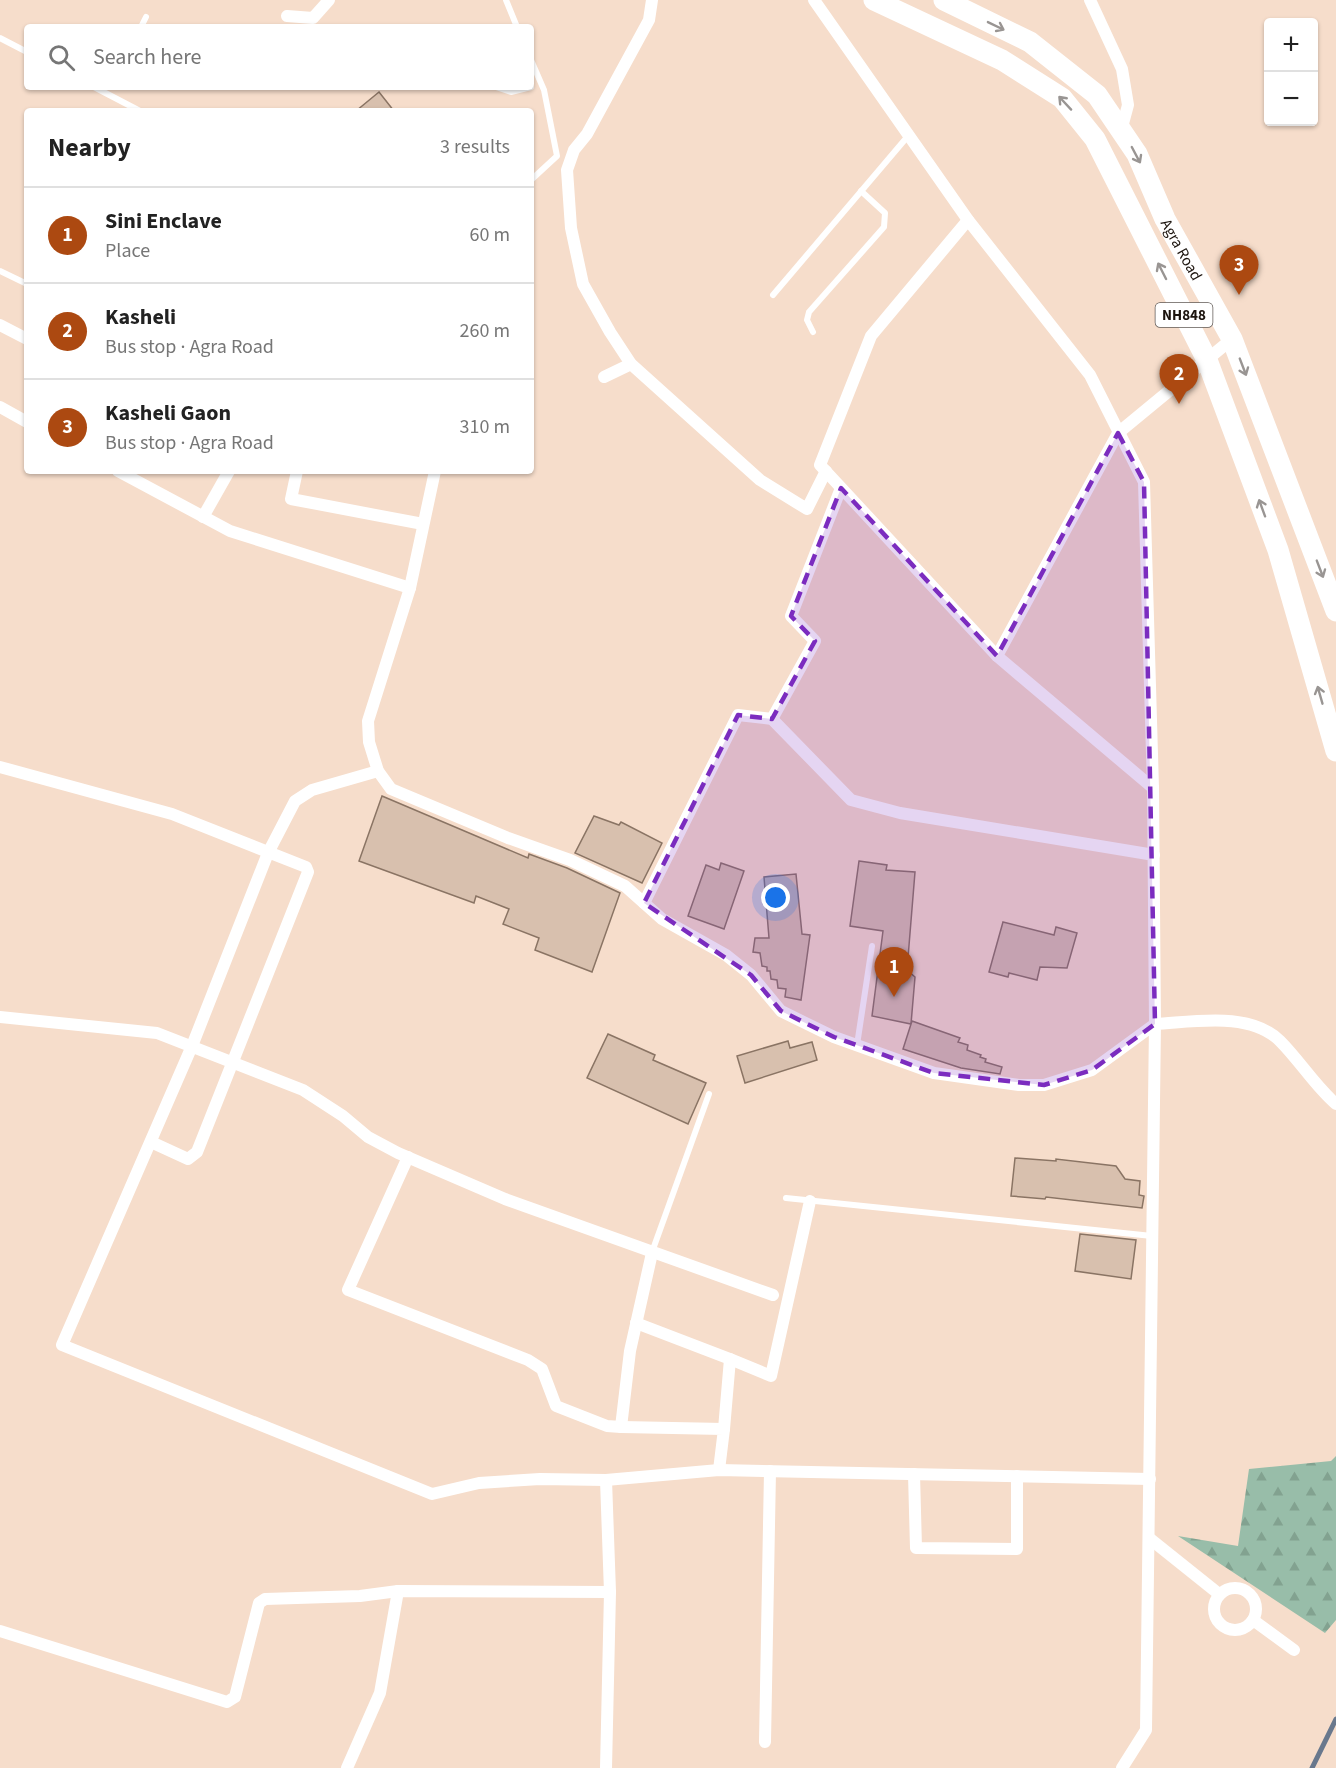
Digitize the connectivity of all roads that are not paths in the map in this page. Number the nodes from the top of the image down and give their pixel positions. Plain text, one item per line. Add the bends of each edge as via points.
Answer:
1 (328, 0) edge
2 (506, 0) edge
3 (652, 0) edge
4 (814, 0) edge
5 (874, 0) edge
6 (944, 0) edge
7 (1090, 0) edge
8 (287, 16) dead end
9 (146, 17) dead end
10 (142, 24) edge
11 (516, 24) edge
12 (0, 38) edge
13 (24, 50) edge
14 (534, 67) edge
15 (541, 84) junction
16 (534, 86) edge
17 (100, 90) edge
18 (111, 90) edge
19 (503, 90) edge
20 (521, 90) edge
21 (109, 94) junction
22 (135, 108) edge
23 (1121, 131) junction
24 (909, 135) junction
25 (534, 177) edge
26 (861, 191) junction
27 (968, 220) junction
28 (0, 271) edge
29 (24, 283) edge
30 (773, 295) dead end
31 (0, 325) edge
32 (813, 332) dead end
33 (24, 337) edge
34 (1232, 339) junction
35 (1207, 360) junction
36 (631, 364) junction
37 (604, 377) dead end
38 (0, 407) edge
39 (24, 420) edge
40 (1118, 433) junction
41 (826, 471) junction
42 (124, 474) edge
43 (227, 474) edge
44 (296, 474) edge
45 (434, 474) edge
46 (842, 488) junction
47 (203, 517) junction
48 (423, 524) junction
49 (410, 588) junction
50 (1336, 611) edge
51 (997, 656) junction
52 (772, 719) junction
53 (1336, 751) edge
54 (0, 767) edge
55 (378, 771) junction
56 (1153, 788) junction
57 (268, 853) junction
58 (1154, 855) junction
59 (644, 903) junction
60 (872, 945) dead end
61 (0, 1017) edge
62 (1155, 1024) junction
63 (857, 1045) junction
64 (192, 1046) junction
65 (233, 1061) junction
66 (709, 1094) dead end
67 (1336, 1104) edge
68 (151, 1142) junction
69 (408, 1157) junction
70 (786, 1198) dead end
71 (810, 1201) junction
72 (1153, 1236) junction
73 (652, 1253) junction
74 (773, 1295) dead end
75 (636, 1323) junction
76 (730, 1359) junction
77 (621, 1427) junction
78 (724, 1429) junction
79 (719, 1470) junction
80 (770, 1471) junction
81 (914, 1474) junction
82 (1017, 1476) junction
83 (1150, 1479) junction
84 (606, 1480) junction
85 (1149, 1538) junction
86 (398, 1591) junction
87 (610, 1592) junction
88 (1219, 1594) junction
89 (1253, 1620) junction
90 (0, 1631) edge
91 (1294, 1650) dead end
92 (765, 1742) dead end
93 (347, 1768) edge
94 (606, 1768) edge
95 (1122, 1768) edge

1 - 8 street via 314,18
2 - 11 lane
3 - 36 street via 650,20 574,150 567,170 572,228 583,284
4 - 24 street
35 -> 5 highway, NH848 via 1095,139 1062,98 1002,60
6 -> 23 highway, Agra Road / NH848 via 1030,42 1097,96
7 - 23 street via 1122,69 1128,105
9 - 10 lane
12 - 13 lane
14 - 15 lane
15 - 16 lane
15 - 25 lane via 556,156
17 - 21 lane
18 - 21 lane
19 - 20 lane
21 - 22 lane
23 -> 34 highway, Agra Road / NH848 via 1137,154 1165,219
24 - 26 lane
24 - 27 street
26 - 30 lane
26 - 32 lane via 885,213 884,227 808,312
27 - 40 street via 1090,375
27 - 41 street via 870,336 820,465
28 - 29 lane
31 - 33 street
34 - 35 street
34 -> 50 highway, Agra Road / NH848
35 - 40 street
53 -> 35 highway, NH848 via 1278,550
36 - 37 street
36 - 41 street via 760,480 807,509
38 - 39 street
40 - 51 street
40 - 56 street via 1144,482
41 - 46 street
42 - 47 street
43 - 47 street
44 - 48 street via 291,499
45 - 48 street
46 - 51 street
46 - 52 street via 791,616 814,641
47 - 49 street via 230,531
48 - 49 street
49 - 55 street via 368,721 369,742
51 - 56 street
52 - 58 street via 851,800 900,813
52 - 59 street via 738,715
54 - 57 street via 172,814
55 - 57 street via 312,790 295,801
55 - 59 street via 391,789 570,860 625,886
56 - 58 street
57 - 64 street
57 - 65 street via 306,867 308,872
58 - 62 street
59 - 63 street via 662,919 726,955 751,975 781,1011
60 - 63 lane
61 - 64 street via 157,1033
62 - 63 street via 1092,1070 1044,1085 934,1072
62 - 67 street via 1225,1020 1263,1028 1279,1040
62 - 72 street
64 - 65 street
64 - 68 street
65 - 68 street via 197,1152 188,1159
65 - 69 street via 303,1090 368,1137
66 - 73 lane
68 - 84 street via 62,1345 432,1494 479,1483
69 - 73 street
69 - 77 street via 348,1290 528,1360 542,1369 556,1406 607,1426
70 - 71 lane
71 - 72 lane
71 - 76 street via 771,1376
72 - 83 street
73 - 74 street
73 - 75 street
75 - 76 street
75 - 77 street
76 - 78 street
77 - 78 street
78 - 79 street
79 - 80 street
79 - 84 street
80 - 81 street
80 - 92 street
81 - 82 street
81 - 82 street via 916,1548 1017,1549
82 - 83 street
83 - 85 street
84 - 87 street
85 - 88 street
85 - 95 street via 1146,1730
86 - 87 street
86 - 90 street via 265,1599 259,1603 235,1696 227,1702
86 - 93 street via 380,1693
87 - 94 street
88 - 89 street via 1232,1588 1245,1590 1256,1607
88 - 89 street via 1213,1607 1222,1626 1235,1631
89 - 91 street

